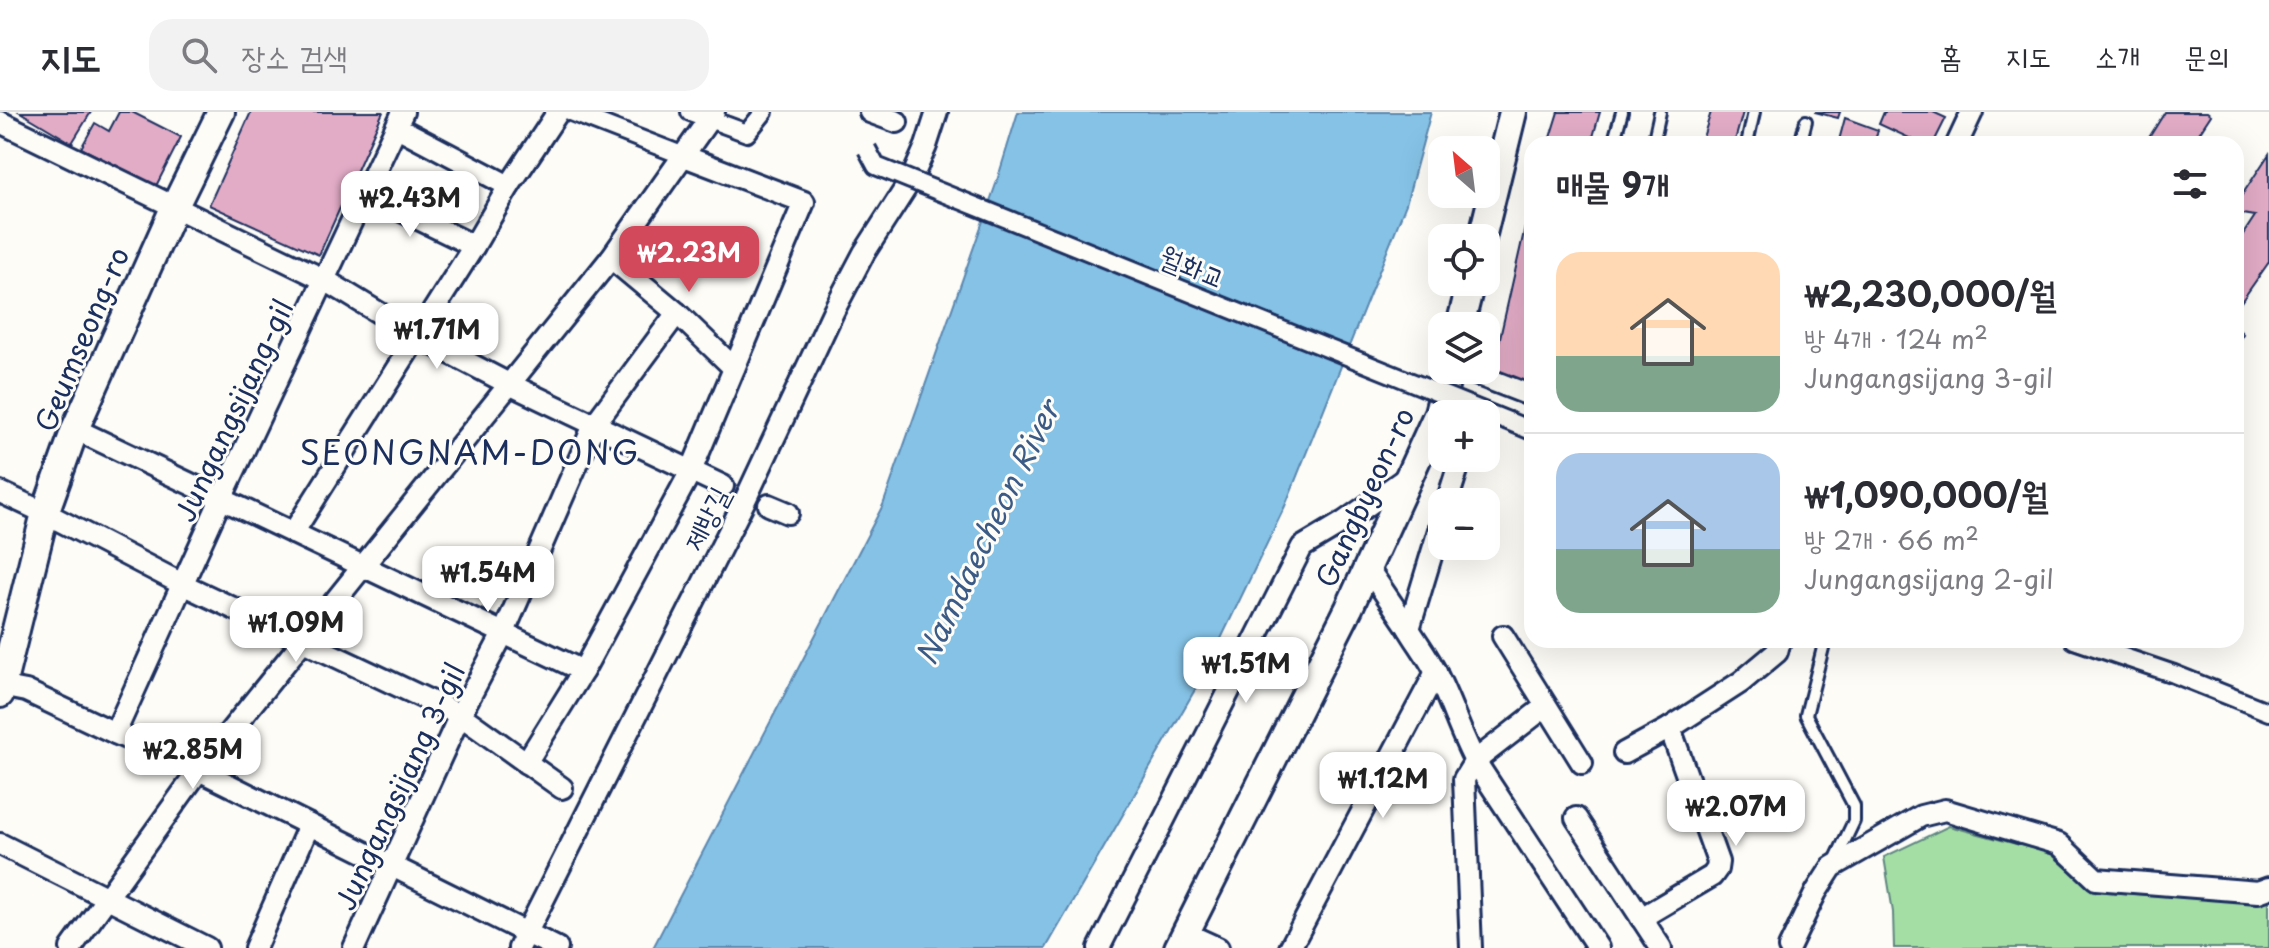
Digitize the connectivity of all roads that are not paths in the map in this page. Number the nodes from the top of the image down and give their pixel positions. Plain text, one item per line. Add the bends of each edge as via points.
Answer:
1 (221, 112) edge
2 (558, 112) edge
3 (571, 112) edge
4 (764, 112) edge
5 (870, 112) edge
6 (937, 112) edge
7 (1513, 112) edge
8 (1622, 112) edge
9 (1660, 112) edge
10 (1754, 112) edge
11 (1972, 112) edge
12 (704, 114) edge
13 (400, 119) edge
14 (1806, 121) dead end
15 (0, 122) edge
16 (897, 122) dead end
17 (1615, 136) edge
18 (1655, 136) edge
19 (1749, 136) edge
20 (1802, 136) edge
21 (1961, 136) edge
22 (867, 149) dead end
23 (684, 156) junction
24 (509, 186) junction
25 (365, 193) junction
26 (174, 208) junction
27 (1485, 224) edge
28 (474, 246) junction
29 (611, 258) junction
30 (325, 280) junction
31 (677, 313) junction
32 (417, 336) junction
33 (734, 368) junction
34 (509, 384) junction
35 (1500, 384) edge
36 (1524, 393) edge
37 (594, 425) junction
38 (1524, 428) edge
39 (75, 429) junction
40 (1428, 440) edge
41 (691, 471) junction
42 (1409, 476) junction
43 (723, 486) dead end
44 (0, 492) edge
45 (221, 499) junction
46 (45, 513) junction
47 (293, 533) junction
48 (1430, 560) edge
49 (361, 566) junction
50 (1367, 567) junction
51 (184, 585) junction
52 (1409, 629) junction
53 (504, 632) junction
54 (1503, 636) dead end
55 (302, 642) junction
56 (1778, 648) edge
57 (1823, 648) edge
58 (2098, 648) edge
59 (583, 671) junction
60 (1436, 672) junction
61 (1, 689) edge
62 (1546, 706) junction
63 (2269, 712) edge
64 (460, 715) junction
65 (1670, 728) junction
66 (115, 733) junction
67 (1624, 753) dead end
68 (1475, 761) junction
69 (526, 763) junction
70 (1582, 763) dead end
71 (199, 770) junction
72 (562, 788) dead end
73 (1576, 818) dead end
74 (309, 825) junction
75 (0, 844) edge
76 (392, 867) junction
77 (1832, 867) junction
78 (2269, 888) edge
79 (107, 898) junction
80 (1641, 918) junction
81 (1182, 940) edge
82 (523, 941) edge
83 (71, 948) edge
84 (207, 948) edge
85 (255, 948) edge
86 (354, 948) edge
87 (557, 948) edge
88 (1099, 948) edge
89 (1218, 948) edge
90 (1290, 948) edge
91 (1471, 948) edge
92 (1598, 948) edge
93 (1661, 948) edge
94 (1789, 948) edge

1 - 26 street, Geumseong-ro
2 - 24 street
3 - 23 street
4 - 12 street via 747,133
5 - 16 street
6 - 82 street, 제방길 via 912,178 834,310 746,498
7 - 27 street
8 - 17 lane
9 - 18 lane
10 - 19 lane
11 - 21 street
12 - 23 street
13 - 24 street
13 - 25 street, Jungangsijang-gil
14 - 20 lane
15 - 26 street
22 - 38 street, 월화교, bridge via 876,166
23 - 29 street
23 - 33 street via 804,202
24 - 28 street
25 - 28 street
25 - 30 street, Jungangsijang-gil
26 - 30 street
26 - 39 street, Geumseong-ro
28 - 32 street
29 - 31 street
29 - 34 street
30 - 32 street
30 - 45 street, Jungangsijang-gil
31 - 33 street
31 - 37 street, Jungangsijang 3-gil
32 - 34 street
32 - 47 street
33 - 41 street
34 - 37 street
34 - 49 street
35 - 36 street
37 - 41 street
37 - 53 street, Jungangsijang 3-gil
39 - 45 street
39 - 46 street, Geumseong-ro
40 - 42 street, Gangbyeon-ro
41 - 43 street
41 - 59 street
42 - 50 street, Gangbyeon-ro
42 - 88 street via 1302,547
44 - 46 street
45 - 47 street
45 - 51 street, Jungangsijang-gil
46 - 51 street
46 - 61 street, Geumseong-ro
47 - 49 street
48 - 52 street
49 - 53 street
49 - 55 street
50 - 52 street
50 - 81 street, Gangbyeon-ro
51 - 55 street
51 - 66 street, Jungangsijang-gil
52 - 60 street
53 - 59 street
53 - 64 street, Jungangsijang 3-gil
54 - 62 street
55 - 64 street
55 - 71 street
56 - 65 street via 1762,666
57 - 77 lane via 1806,715 1854,806 1854,821
58 - 63 street
59 - 69 street
60 - 68 street
60 - 90 street
61 - 66 street via 26,691
62 - 68 street
62 - 70 street
64 - 69 street
64 - 76 street, Jungangsijang 3-gil
65 - 67 street
65 - 80 street via 1717,869
66 - 71 street
68 - 91 street via 1464,787
68 - 92 street
69 - 72 street
71 - 74 street
71 - 79 street
73 - 80 street
74 - 76 street
74 - 85 street
75 - 79 street
76 - 82 street
76 - 86 street, Jungangsijang 3-gil
77 - 78 street via 1921,816 1945,810 2059,844 2096,879 2258,892
77 - 94 street
79 - 83 street
79 - 84 street
80 - 93 street
81 - 89 street
82 - 87 street

